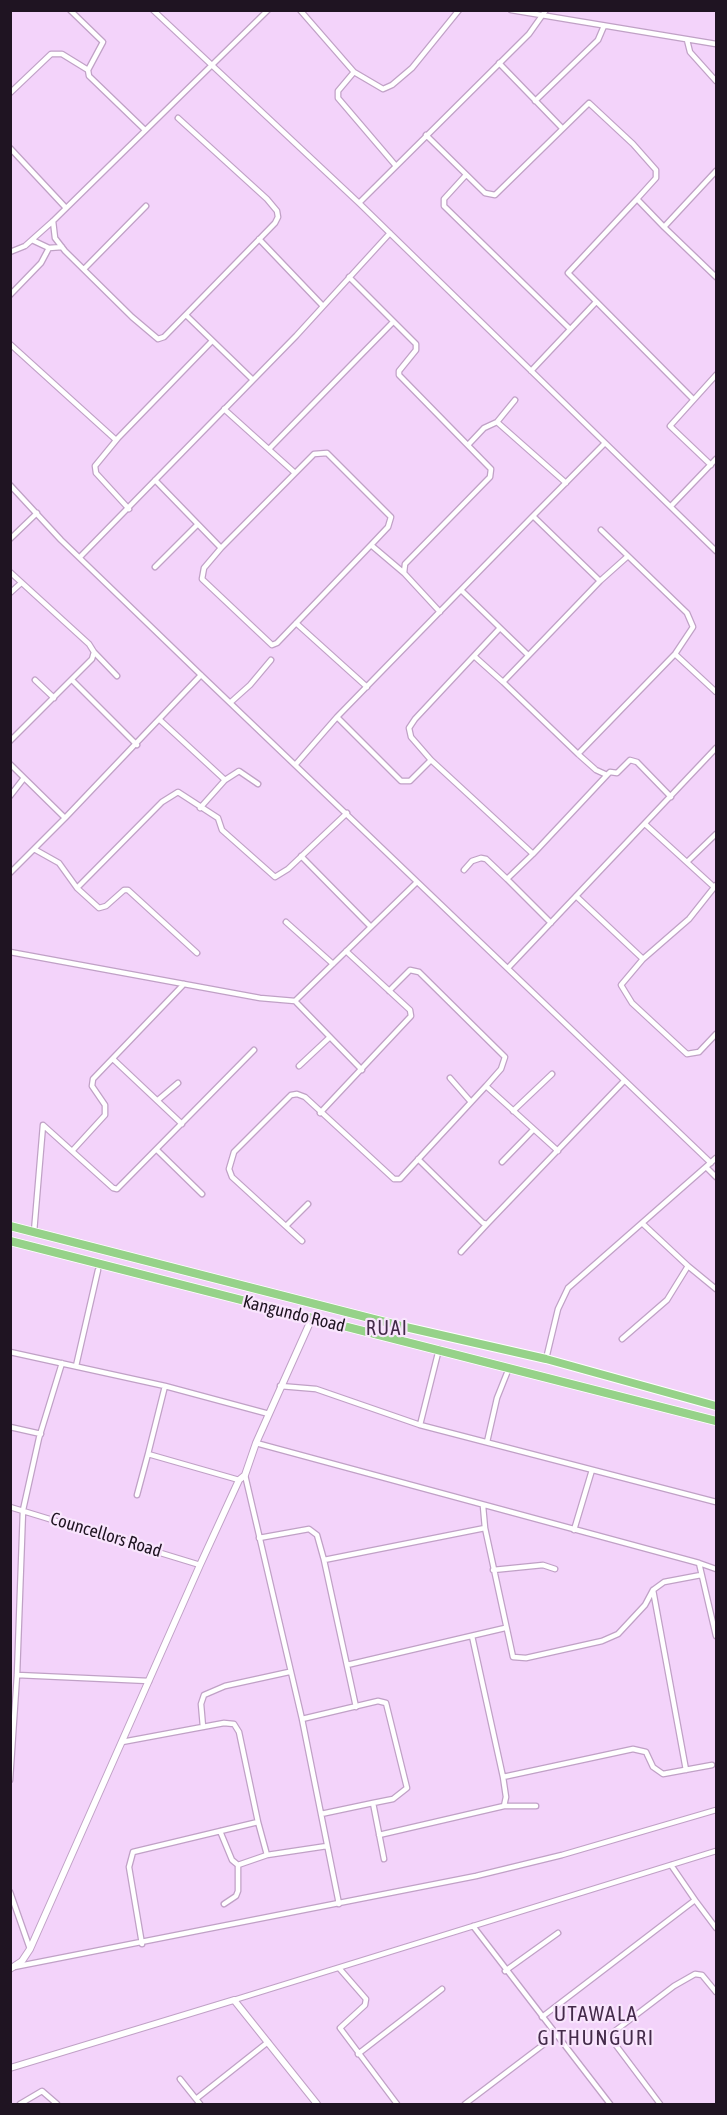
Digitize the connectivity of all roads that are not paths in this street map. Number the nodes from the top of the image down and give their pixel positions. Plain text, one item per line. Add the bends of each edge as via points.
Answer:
1 (70, 10) edge
2 (153, 10) edge
3 (268, 10) edge
4 (300, 10) edge
5 (459, 10) edge
6 (511, 10) edge
7 (546, 10) edge
8 (541, 15) junction
9 (604, 26) junction
10 (687, 40) junction
11 (717, 44) edge
12 (499, 63) junction
13 (212, 65) junction
14 (88, 70) junction
15 (354, 72) junction
16 (717, 81) edge
17 (10, 93) edge
18 (535, 101) junction
19 (178, 118) dead end
20 (562, 128) junction
21 (145, 130) junction
22 (426, 135) junction
23 (10, 148) edge
24 (396, 166) junction
25 (717, 171) edge
26 (465, 176) junction
27 (637, 200) junction
28 (359, 203) junction
29 (146, 206) dead end
30 (66, 208) junction
31 (53, 221) junction
32 (664, 227) junction
33 (390, 233) junction
34 (259, 239) junction
35 (32, 240) junction
36 (62, 247) junction
37 (49, 248) junction
38 (10, 252) edge
39 (85, 268) junction
40 (349, 277) junction
41 (717, 277) edge
42 (10, 295) edge
43 (596, 302) junction
44 (322, 305) junction
45 (187, 316) junction
46 (393, 322) junction
47 (570, 329) junction
48 (212, 341) junction
49 (10, 344) edge
50 (531, 371) junction
51 (717, 375) edge
52 (252, 379) junction
53 (693, 399) junction
54 (515, 400) dead end
55 (224, 409) junction
56 (497, 422) junction
57 (116, 440) junction
58 (605, 443) junction
59 (468, 445) junction
60 (270, 448) junction
61 (717, 459) edge
62 (711, 465) junction
63 (295, 473) junction
64 (155, 480) junction
65 (566, 483) junction
66 (10, 485) edge
67 (671, 506) junction
68 (129, 508) junction
69 (37, 513) junction
70 (532, 516) junction
71 (197, 525) junction
72 (601, 530) dead end
73 (10, 539) edge
74 (371, 545) junction
75 (221, 548) junction
76 (717, 551) edge
77 (628, 556) junction
78 (80, 557) junction
79 (155, 567) dead end
80 (10, 572) edge
81 (404, 573) junction
82 (600, 581) junction
83 (21, 583) junction
84 (461, 590) junction
85 (10, 593) edge
86 (440, 612) junction
87 (296, 623) junction
88 (500, 628) junction
89 (94, 652) junction
90 (675, 654) junction
91 (528, 655) junction
92 (474, 656) junction
93 (270, 660) dead end
94 (201, 675) junction
95 (117, 676) dead end
96 (35, 680) dead end
97 (72, 680) junction
98 (503, 682) junction
99 (367, 687) junction
100 (717, 692) edge
101 (54, 698) junction
102 (231, 702) junction
103 (337, 717) junction
104 (160, 720) junction
105 (10, 741) edge
106 (137, 745) junction
107 (717, 748) edge
108 (578, 754) junction
109 (431, 760) junction
110 (10, 764) edge
111 (296, 764) junction
112 (606, 775) junction
113 (24, 778) junction
114 (225, 780) junction
115 (258, 784) dead end
116 (10, 796) edge
117 (671, 797) junction
118 (200, 808) junction
119 (347, 813) junction
120 (65, 818) junction
121 (645, 824) junction
122 (717, 834) edge
123 (34, 849) junction
124 (533, 854) junction
125 (301, 856) junction
126 (687, 862) junction
127 (464, 870) dead end
128 (10, 873) edge
129 (507, 879) junction
130 (417, 882) junction
131 (715, 886) edge
132 (77, 888) junction
133 (576, 896) junction
134 (286, 922) dead end
135 (550, 924) junction
136 (370, 926) junction
137 (346, 951) junction
138 (10, 952) edge
139 (197, 953) dead end
140 (643, 959) junction
141 (333, 964) junction
142 (508, 968) junction
143 (184, 984) junction
144 (389, 991) junction
145 (295, 1001) junction
146 (717, 1034) edge
147 (330, 1036) junction
148 (254, 1050) dead end
149 (113, 1059) junction
150 (299, 1066) dead end
151 (362, 1070) junction
152 (552, 1074) dead end
153 (450, 1078) dead end
154 (624, 1081) junction
155 (178, 1083) dead end
156 (486, 1086) junction
157 (159, 1101) junction
158 (471, 1102) junction
159 (513, 1112) junction
160 (320, 1113) junction
161 (182, 1124) junction
162 (533, 1130) junction
163 (74, 1150) junction
164 (157, 1150) junction
165 (558, 1150) junction
166 (717, 1158) edge
167 (418, 1159) junction
168 (502, 1162) dead end
169 (709, 1165) junction
170 (717, 1177) edge
171 (202, 1194) dead end
172 (308, 1204) dead end
173 (642, 1223) junction
174 (487, 1224) junction
175 (10, 1226) edge
176 (286, 1226) junction
177 (34, 1232) junction
178 (10, 1241) edge
179 (302, 1241) dead end
180 (461, 1252) dead end
181 (688, 1266) junction
182 (98, 1270) dead end
183 (717, 1289) edge
184 (312, 1318) junction
185 (622, 1339) dead end
186 (439, 1349) junction
187 (10, 1352) edge
188 (517, 1353) junction
189 (546, 1359) junction
190 (62, 1363) junction
191 (76, 1366) junction
192 (510, 1368) junction
193 (165, 1386) junction
194 (280, 1386) junction
195 (717, 1406) edge
196 (269, 1414) junction
197 (717, 1421) edge
198 (420, 1425) junction
199 (10, 1427) edge
200 (41, 1434) junction
201 (487, 1442) junction
202 (256, 1443) junction
203 (148, 1454) junction
204 (592, 1470) junction
205 (245, 1475) junction
206 (239, 1480) junction
207 (137, 1495) dead end
208 (717, 1502) edge
209 (483, 1506) junction
210 (10, 1507) edge
211 (23, 1510) junction
212 (485, 1528) junction
213 (574, 1530) junction
214 (259, 1538) junction
215 (324, 1560) junction
216 (699, 1563) junction
217 (201, 1565) junction
218 (494, 1569) junction
219 (555, 1569) dead end
220 (717, 1569) edge
221 (702, 1575) junction
222 (652, 1590) junction
223 (505, 1628) junction
224 (472, 1636) junction
225 (717, 1636) edge
226 (347, 1665) junction
227 (289, 1672) junction
228 (18, 1675) junction
229 (149, 1681) junction
230 (356, 1707) junction
231 (302, 1719) junction
232 (12, 1726) edge
233 (203, 1727) junction
234 (122, 1742) junction
235 (712, 1765) dead end
236 (686, 1770) junction
237 (503, 1777) junction
238 (10, 1780) edge
239 (373, 1803) junction
240 (504, 1806) junction
241 (536, 1806) dead end
242 (717, 1810) edge
243 (321, 1814) junction
244 (258, 1822) junction
245 (220, 1831) junction
246 (380, 1835) junction
247 (327, 1846) junction
248 (717, 1851) edge
249 (267, 1855) junction
250 (384, 1858) dead end
251 (238, 1865) junction
252 (670, 1865) junction
253 (10, 1892) edge
254 (695, 1900) junction
255 (224, 1904) dead end
256 (339, 1904) junction
257 (18, 1913) junction
258 (10, 1915) edge
259 (473, 1926) junction
260 (717, 1928) edge
261 (558, 1933) dead end
262 (142, 1944) junction
263 (30, 1949) junction
264 (12, 1968) edge
265 (339, 1968) junction
266 (505, 1971) junction
267 (442, 1989) dead end
268 (715, 1989) edge
269 (234, 2000) junction
270 (542, 2017) junction
271 (556, 2035) junction
272 (268, 2042) junction
273 (358, 2054) junction
274 (10, 2068) edge
275 (180, 2079) dead end
276 (196, 2099) junction
277 (20, 2104) edge
278 (57, 2104) edge
279 (200, 2104) edge
280 (317, 2104) edge
281 (397, 2104) edge
282 (465, 2104) edge
283 (610, 2104) edge
284 (660, 2104) edge

1 - 14 street via 103,42
2 - 13 street
3 - 13 street
4 - 15 street
5 - 15 street via 411,68 387,88 378,88
6 - 8 street
7 - 8 street
8 - 9 street
8 - 12 street via 529,34
9 - 10 street
9 - 18 street via 598,40
10 - 11 street
10 - 16 street via 690,52
12 - 18 street
12 - 22 street
13 - 21 street
13 - 28 street
14 - 17 street via 62,54 51,54
14 - 21 street via 89,76
15 - 24 street via 338,91 338,98
18 - 20 street
19 - 34 street via 277,211 275,224
20 - 26 street via 495,195 485,193
20 - 27 street via 588,104 604,116 656,170 656,178
21 - 30 street
22 - 24 street
22 - 26 street
23 - 30 street
24 - 28 street
25 - 32 street
26 - 47 street via 444,200 444,206
27 - 32 street
27 - 43 street via 569,270 570,277
28 - 33 street
29 - 39 street
30 - 31 street
31 - 35 street
31 - 36 street
32 - 41 street
33 - 40 street
33 - 50 street
34 - 44 street
34 - 45 street
35 - 37 street
35 - 38 street
36 - 37 street
36 - 39 street
37 - 42 street via 41,263
39 - 45 street via 158,339
40 - 44 street
40 - 46 street
43 - 47 street
43 - 53 street
44 - 52 street
45 - 48 street
46 - 59 street via 417,347 399,375
46 - 60 street
47 - 50 street
48 - 52 street
48 - 57 street
49 - 57 street
50 - 58 street
51 - 53 street
52 - 55 street
53 - 62 street via 670,426
54 - 56 street
55 - 60 street
55 - 64 street
56 - 59 street via 484,428
56 - 65 street
57 - 68 street via 94,469
58 - 65 street
58 - 67 street
59 - 81 street via 491,469 490,477 406,561
60 - 63 street
61 - 62 street
62 - 67 street
63 - 74 street via 314,454 327,453 358,482 391,517 388,527
63 - 75 street
64 - 68 street
64 - 71 street
65 - 70 street
66 - 69 street
67 - 76 street
68 - 78 street
69 - 73 street
69 - 78 street
70 - 82 street
70 - 84 street
71 - 75 street
71 - 79 street
72 - 77 street
74 - 81 street
74 - 87 street
75 - 87 street via 204,568 202,579 209,587 269,644 277,643
77 - 82 street
77 - 90 street via 692,620 690,635
78 - 94 street
80 - 83 street
81 - 86 street
82 - 91 street
83 - 85 street
83 - 89 street
84 - 86 street
84 - 88 street
86 - 99 street
87 - 99 street
88 - 91 street
88 - 92 street
89 - 95 street
89 - 97 street
90 - 100 street
90 - 108 street
91 - 98 street
92 - 98 street
92 - 109 street via 409,728 411,737
93 - 102 street
94 - 102 street
94 - 104 street
96 - 101 street
97 - 101 street
97 - 106 street
98 - 108 street
99 - 103 street
101 - 105 street
102 - 111 street
103 - 109 street via 401,781 410,781
103 - 111 street
104 - 106 street
104 - 114 street
106 - 120 street
107 - 117 street
108 - 112 street
109 - 124 street
110 - 113 street
111 - 119 street
112 - 117 street via 617,773 630,760 637,762
112 - 124 street
113 - 116 street
113 - 120 street
114 - 115 street via 239,771
114 - 118 street
117 - 121 street
118 - 125 street via 218,818 222,830 275,877
118 - 132 street via 178,792 169,796
119 - 125 street
119 - 130 street
120 - 123 street
121 - 126 street
121 - 133 street
122 - 126 street
123 - 128 street
123 - 132 street via 59,863
124 - 129 street
125 - 136 street
126 - 131 street
127 - 129 street via 472,861 486,859
129 - 135 street
130 - 136 street
130 - 142 street
131 - 140 street via 689,919
132 - 139 street via 99,908 129,890
133 - 135 street
133 - 140 street
134 - 141 street
135 - 142 street
136 - 137 street
137 - 141 street
137 - 144 street
138 - 143 street
140 - 146 street via 621,985 639,1011 687,1054 699,1052
141 - 145 street
142 - 154 street
143 - 145 street
143 - 149 street
144 - 151 street via 410,1010 410,1019
144 - 156 street via 410,970 419,972 505,1057 501,1069
145 - 147 street
147 - 150 street
147 - 151 street
148 - 161 street
149 - 157 street
149 - 163 street via 92,1084 105,1105 105,1115
151 - 160 street
152 - 159 street
153 - 158 street
154 - 165 street
154 - 169 street
155 - 157 street
156 - 158 street
156 - 159 street
157 - 161 street
158 - 167 street
159 - 162 street
160 - 167 street via 393,1179 400,1179
160 - 176 street via 301,1095 291,1095 231,1156 232,1177
161 - 164 street
162 - 165 street
162 - 168 street
163 - 164 street via 116,1189
163 - 177 street via 43,1125
164 - 171 street
165 - 174 street
166 - 169 street
167 - 174 street
169 - 170 street
169 - 173 street
172 - 176 street
173 - 181 street
173 - 189 street via 568,1288 558,1309
174 - 180 street
175 - 177 highway, Kangundo Road
176 - 179 street
177 - 188 highway, Kangundo Road
178 - 184 highway, Kangundo Road
181 - 183 street
181 - 185 street via 667,1300
182 - 191 street
184 - 186 highway, Kangundo Road
184 - 194 street
186 - 192 highway, Kangundo Road
186 - 198 street
187 - 190 street
188 - 189 highway, Kangundo Road
188 - 192 highway
189 - 195 highway, Kangundo Road
190 - 191 street
190 - 200 street
191 - 193 street
192 - 197 highway, Kangundo Road
192 - 201 street via 497,1398
193 - 196 street
193 - 203 street
194 - 196 street
194 - 198 street via 316,1389
196 - 202 street
198 - 201 street
199 - 200 street
200 - 211 street
201 - 204 street
202 - 205 street
202 - 209 street
203 - 206 street
203 - 207 street
204 - 208 street
204 - 213 street
205 - 206 street
205 - 214 street
206 - 217 street
209 - 212 street
209 - 213 street
210 - 211 street, Councellors Road
211 - 217 street, Councellors Road
211 - 228 street
212 - 215 street
212 - 218 street
213 - 216 street
214 - 215 street via 309,1529 317,1535
214 - 227 street
215 - 226 street
216 - 220 street
216 - 221 street
217 - 229 street
218 - 219 street via 543,1565
218 - 223 street
221 - 222 street via 664,1582
221 - 225 street
222 - 223 street via 632,1620 618,1634 602,1641 518,1658 511,1654
222 - 236 street
223 - 224 street
224 - 226 street
224 - 237 street
226 - 230 street
227 - 231 street
227 - 233 street via 225,1686 204,1695
228 - 229 street
228 - 232 street
229 - 234 street
230 - 231 street
230 - 239 street via 378,1701 386,1703 406,1780 403,1794
231 - 243 street
232 - 238 street
233 - 234 street
233 - 244 street via 228,1722 236,1726
234 - 263 street
235 - 236 street
236 - 237 street via 658,1773 646,1752 633,1749
237 - 240 street
239 - 243 street
239 - 246 street
240 - 241 street
240 - 246 street
242 - 256 street via 562,1855
243 - 247 street
244 - 245 street
244 - 249 street
245 - 251 street
245 - 262 street via 133,1852 129,1867
246 - 250 street
247 - 249 street
247 - 256 street
248 - 252 street
249 - 251 street
251 - 255 street via 238,1891
252 - 254 street
252 - 259 street
253 - 257 street
254 - 260 street
254 - 270 street
256 - 262 street
257 - 258 street
257 - 263 street
259 - 265 street
259 - 266 street
261 - 266 street
262 - 264 street
263 - 264 street
265 - 269 street
265 - 273 street via 366,1999 365,2005 339,2028
266 - 270 street
267 - 273 street
268 - 284 street via 702,1975 695,1974 611,2034
269 - 272 street
269 - 274 street
270 - 271 street
271 - 282 street
271 - 283 street
272 - 276 street
272 - 280 street
273 - 281 street
275 - 276 street
276 - 279 street
277 - 278 street via 42,2091

